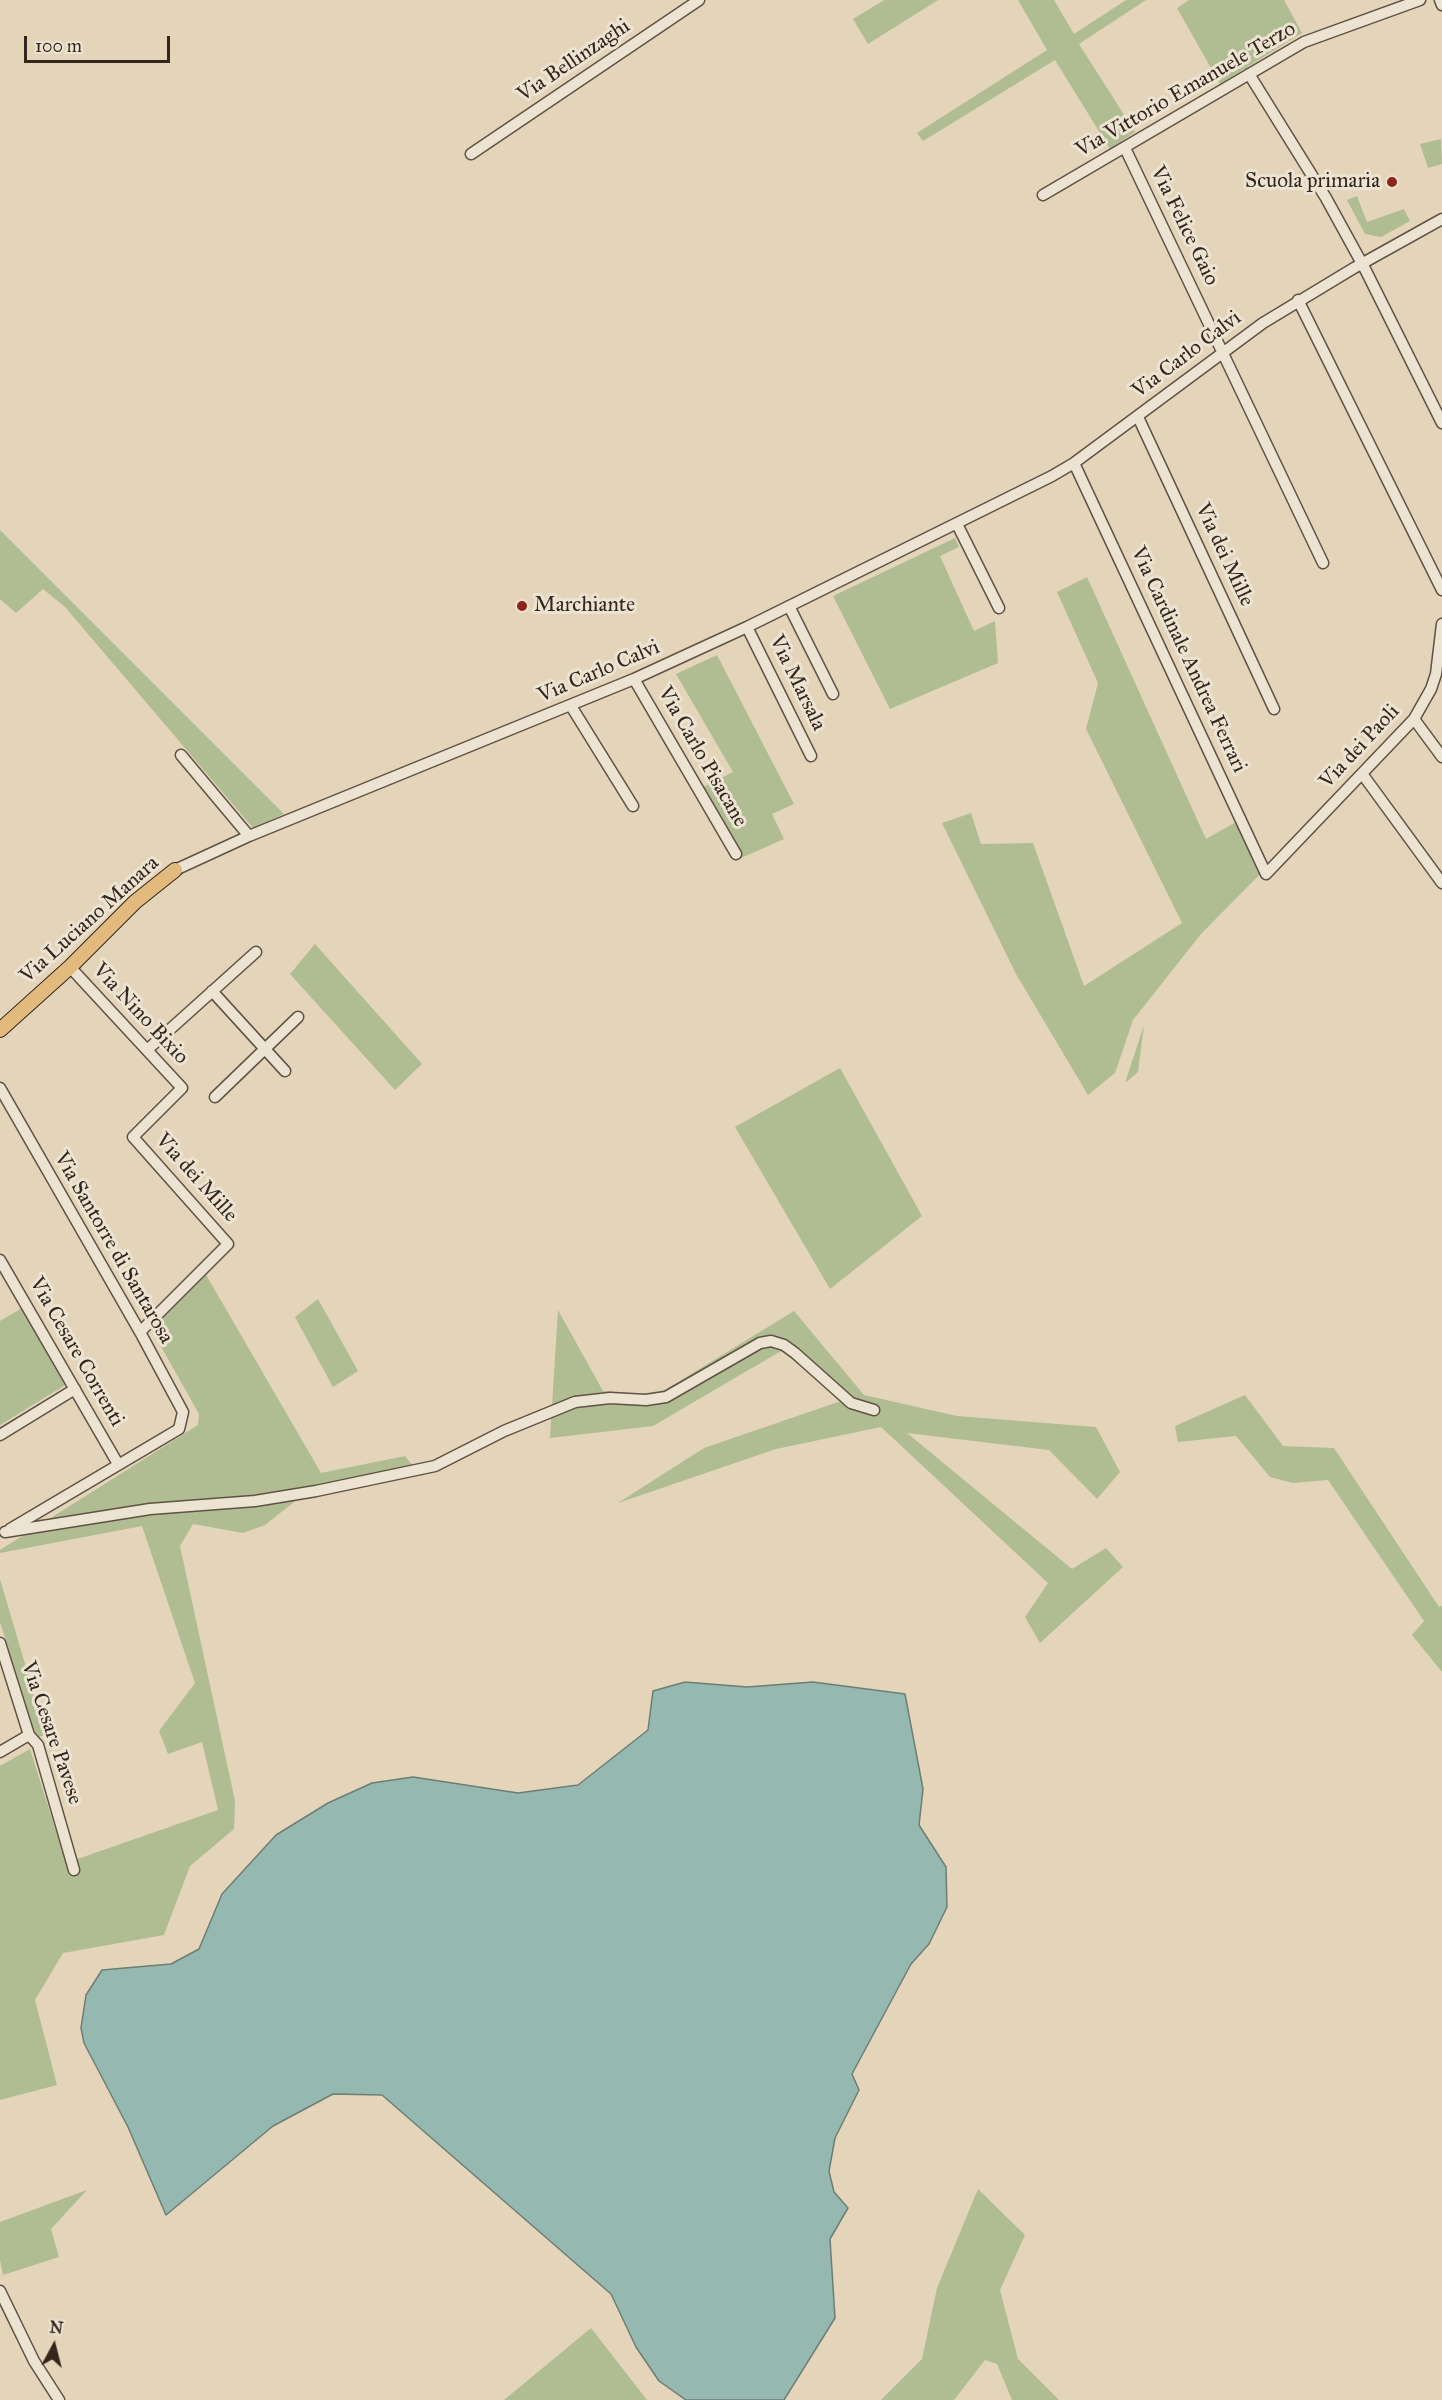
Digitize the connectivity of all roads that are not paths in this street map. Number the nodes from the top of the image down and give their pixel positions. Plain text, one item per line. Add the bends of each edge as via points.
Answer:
1 (699, 0) edge
2 (1420, 0) edge
3 (1440, 0) edge
4 (1442, 5) edge
5 (1249, 74) junction
6 (1125, 148) junction
7 (471, 154) dead end
8 (1043, 195) dead end
9 (1442, 219) edge
10 (1362, 264) junction
11 (1298, 300) junction
12 (1223, 352) junction
13 (1138, 417) junction
14 (1442, 423) edge
15 (1074, 463) junction
16 (957, 524) junction
17 (1323, 563) dead end
18 (1442, 590) edge
19 (789, 606) junction
20 (999, 608) dead end
21 (1442, 624) edge
22 (747, 627) junction
23 (1441, 656) edge
24 (634, 679) junction
25 (833, 694) dead end
26 (571, 706) junction
27 (1274, 709) dead end
28 (1414, 719) junction
29 (181, 755) dead end
30 (811, 756) dead end
31 (1442, 757) edge
32 (1363, 775) junction
33 (633, 806) dead end
34 (249, 836) junction
35 (736, 855) dead end
36 (175, 870) joint
37 (1266, 874) joint
38 (1442, 883) edge
39 (256, 952) dead end
40 (70, 967) junction
41 (212, 991) junction
42 (298, 1017) dead end
43 (0, 1030) edge
44 (264, 1049) junction
45 (147, 1050) junction
46 (285, 1071) dead end
47 (0, 1088) edge
48 (182, 1088) joint
49 (215, 1096) dead end
50 (0, 1260) edge
51 (140, 1332) junction
52 (75, 1389) junction
53 (874, 1410) dead end
54 (0, 1435) edge
55 (118, 1464) junction
56 (3, 1534) edge
57 (0, 1643) edge
58 (29, 1735) junction
59 (0, 1752) edge
60 (74, 1869) dead end
61 (0, 2291) edge
62 (59, 2400) edge

1 - 7 street, Via Bellinzaghi
2 - 5 street, Via Vittorio Emanuele Terzo via 1304,42
3 - 4 street
5 - 6 street, Via Vittorio Emanuele Terzo
5 - 10 street
6 - 8 street, Via Vittorio Emanuele Terzo
6 - 12 street, Via Felice Gaio
9 - 10 street, Via Carlo Calvi
10 - 11 street, Via Carlo Calvi
10 - 14 street
11 - 12 street, Via Carlo Calvi
11 - 18 street
12 - 13 street, Via Carlo Calvi
12 - 17 street, Via Felice Gaio
13 - 15 street, Via Carlo Calvi
13 - 27 street, Via dei Mille
15 - 16 street, Via Carlo Calvi
15 - 37 street, Via Cardinale Andrea Ferrari
16 - 19 street, Via Carlo Calvi
16 - 20 street
19 - 22 street, Via Carlo Calvi
19 - 25 street
21 - 23 street, Via dei Paoli
22 - 24 street, Via Carlo Calvi
22 - 30 street, Via Marsala
23 - 28 street, Via dei Paoli via 1431,688
24 - 26 street, Via Carlo Calvi
24 - 35 street, Via Carlo Pisacane
26 - 33 street
26 - 34 street, Via Carlo Calvi
28 - 31 street
28 - 32 street, Via dei Paoli
29 - 34 street
32 - 37 street, Via dei Paoli
32 - 38 street
34 - 36 street, Via Luciano Manara
36 - 40 main road, Via Luciano Manara via 135,902
39 - 41 street
40 - 43 main road, Via Luciano Manara
40 - 45 street, Via Nino Bixio
41 - 44 street
41 - 45 street
42 - 44 street
44 - 46 street
44 - 49 street
45 - 48 street, Via Nino Bixio
47 - 51 street, Via Santorre di Santarosa
48 - 51 street, Via dei Mille via 133,1137 228,1244
50 - 52 street, Via Cesare Correnti
51 - 55 street, Via Santorre di Santarosa via 183,1412 179,1429
52 - 54 street
52 - 55 street, Via Cesare Correnti
53 - 56 street via 851,1403 795,1353 771,1341 760,1343 666,1397 575,1402 504,1431 435,1466 255,1501 150,1509
55 - 56 street
57 - 58 street, Via Cesare Pavese
58 - 59 street
58 - 60 street, Via Cesare Pavese via 38,1745
61 - 62 street via 34,2361

